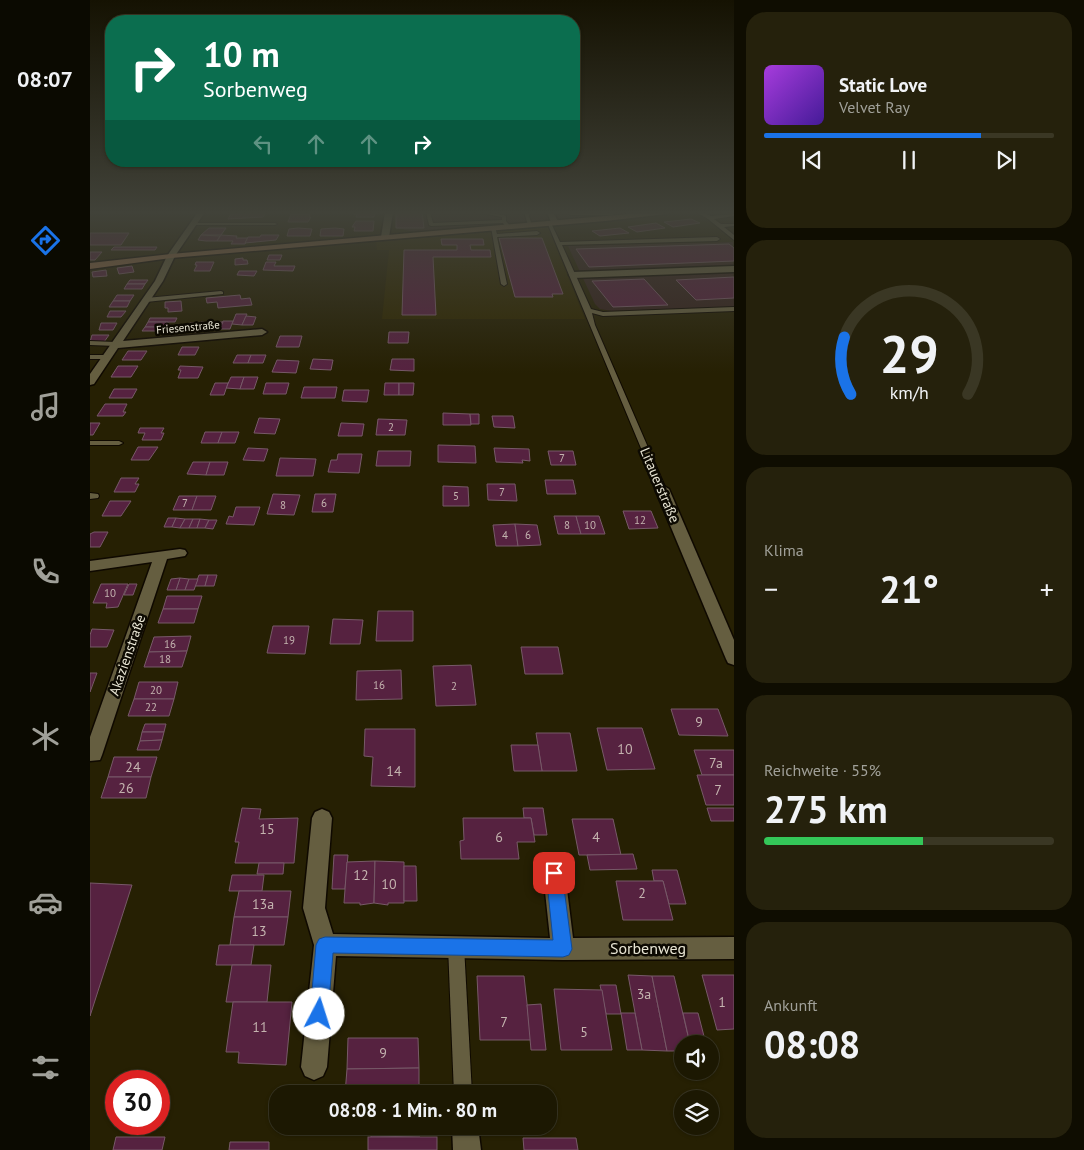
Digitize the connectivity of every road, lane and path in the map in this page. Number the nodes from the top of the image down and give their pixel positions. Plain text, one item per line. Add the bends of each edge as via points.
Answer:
1 (166, 266) edge
2 (500, 266) edge
3 (569, 266) edge
4 (734, 269) edge
5 (573, 275) junction
6 (504, 284) dead end
7 (221, 293) dead end
8 (146, 300) junction
9 (734, 309) edge
10 (588, 310) junction
11 (262, 332) dead end
12 (90, 343) edge
13 (116, 344) junction
14 (90, 357) edge
15 (106, 359) junction
16 (90, 361) edge
17 (90, 382) edge
18 (90, 443) edge
19 (119, 443) dead end
20 (662, 489) joint
21 (180, 553) dead end
22 (161, 556) junction
23 (91, 567) edge
24 (734, 659) edge
25 (93, 755) dead end
26 (322, 818) dead end
27 (554, 873) dead end
28 (325, 945) junction
29 (456, 946) junction
30 (734, 948) edge
31 (563, 949) junction
32 (314, 1067) dead end
33 (463, 1085) edge
34 (466, 1135) edge
35 (467, 1150) edge

1 - 8 street
2 - 6 lane
3 - 5 lane, Litauerstraße
4 - 5 street
5 - 10 lane, Litauerstraße
7 - 8 lane
8 - 13 street
9 - 10 lane via 603,314
10 - 20 lane, Litauerstraße
11 - 13 street, Friesenstraße
12 - 13 lane
13 - 15 street
14 - 15 lane
15 - 16 lane
15 - 17 street
18 - 19 lane
20 - 24 street, Litauerstraße
21 - 22 street
22 - 23 street
22 - 25 street, Akazienstraße
26 - 28 street via 314,908
27 - 31 street
28 - 29 street, Sorbenweg
28 - 32 street
29 - 31 street, Sorbenweg
29 - 33 lane
30 - 31 street, Sorbenweg
34 - 35 street

